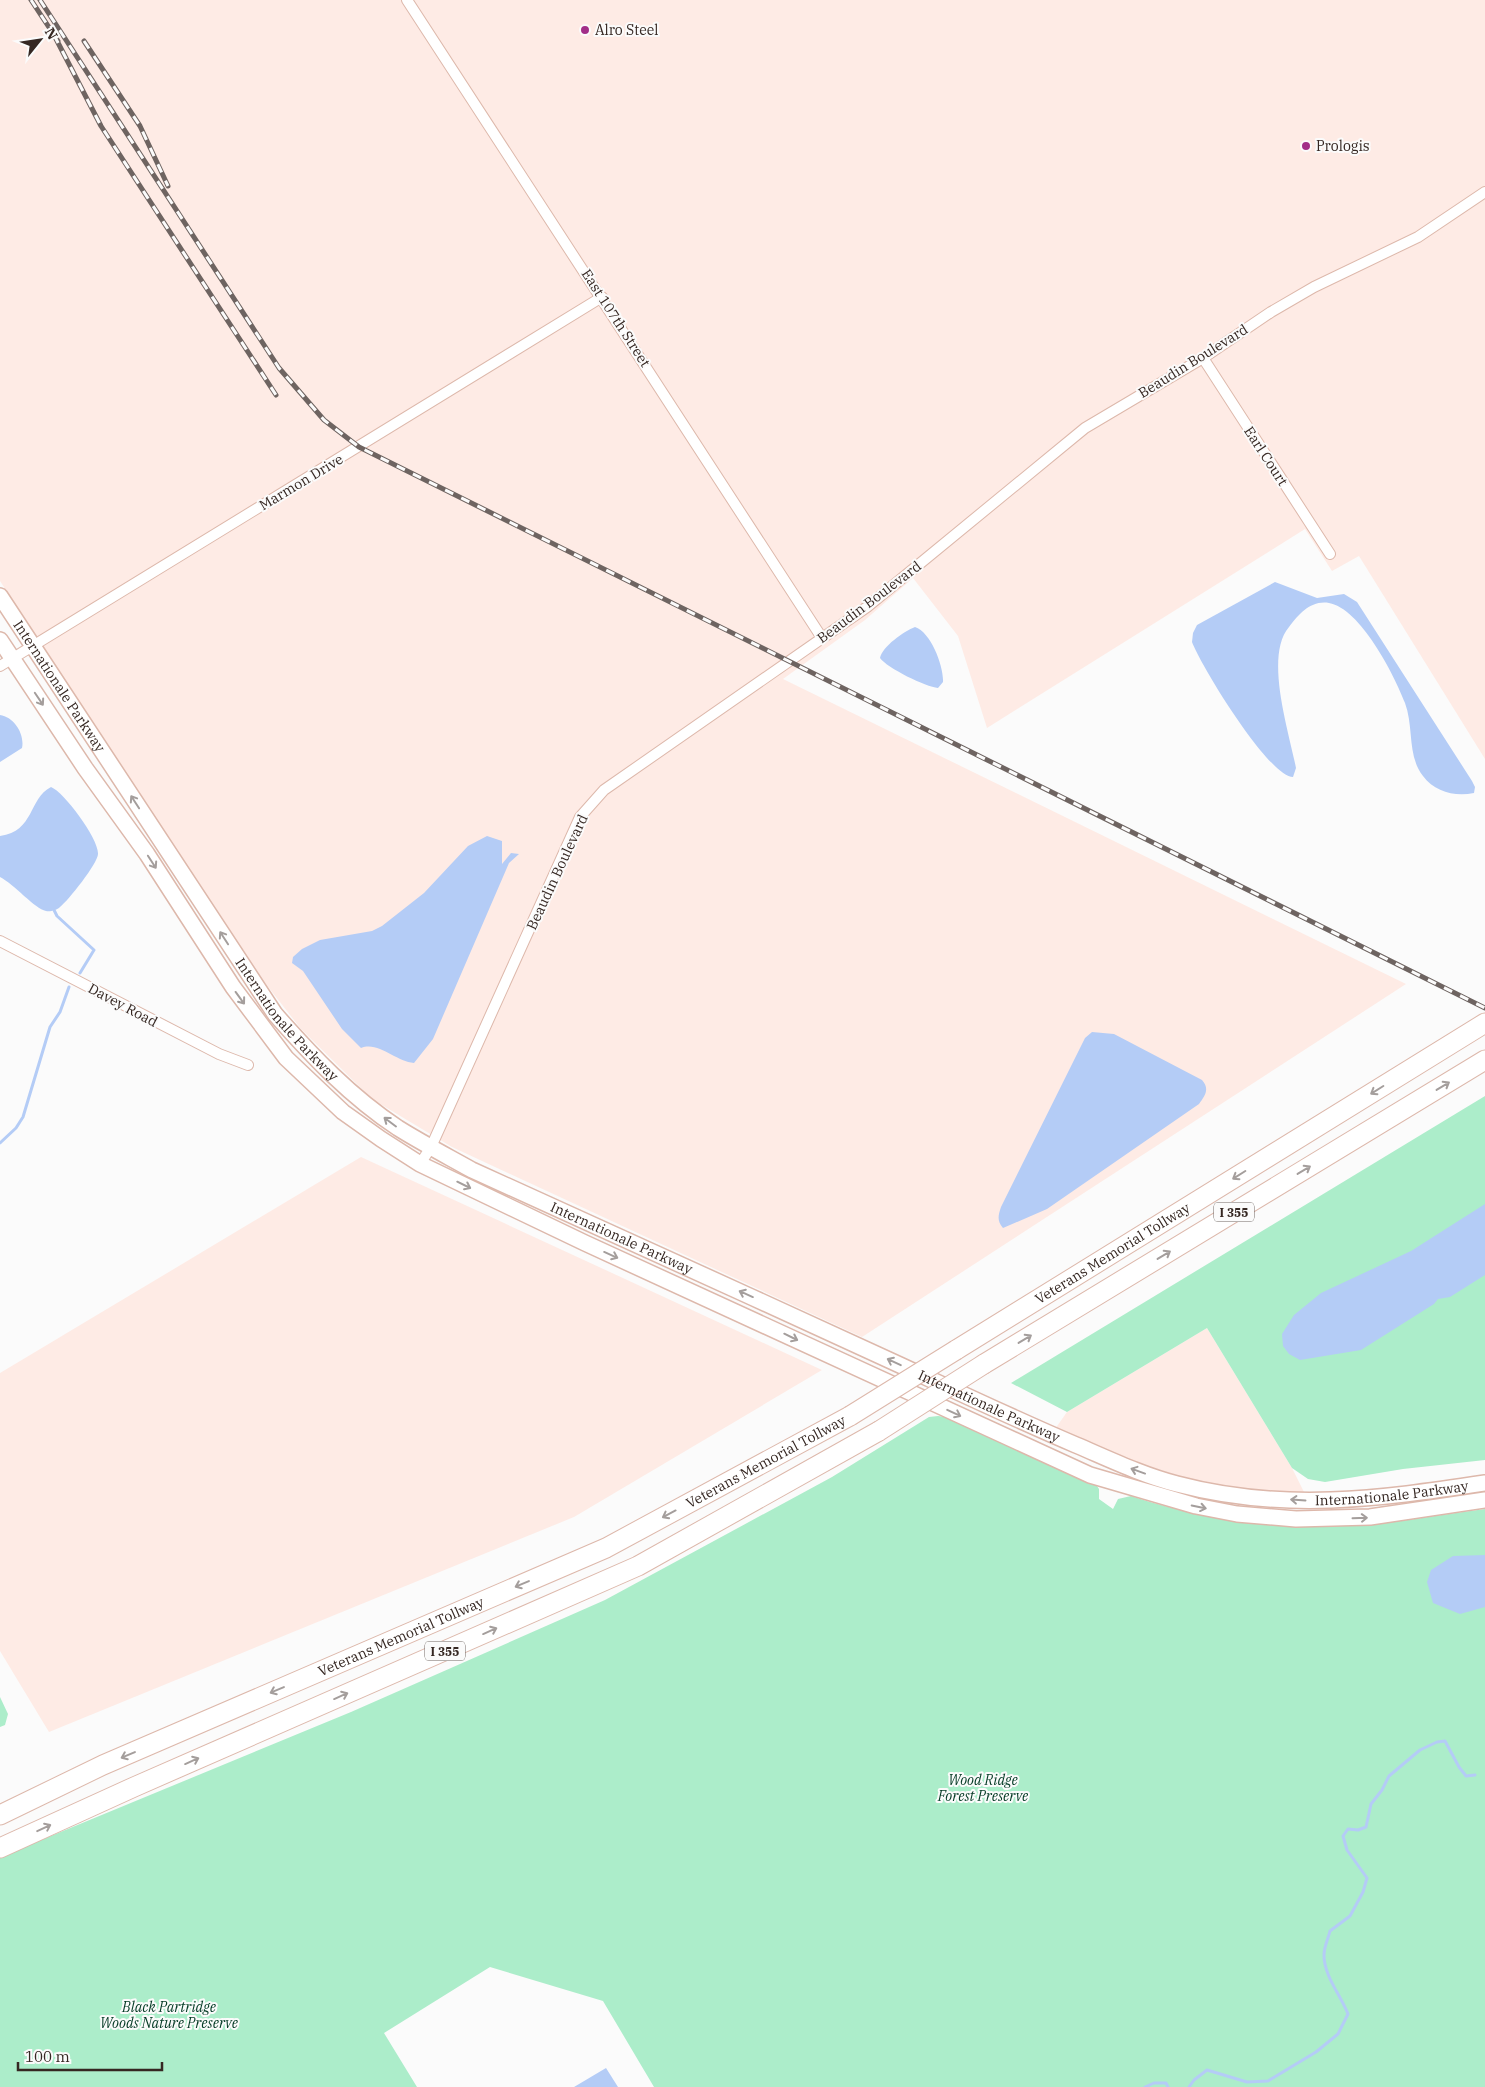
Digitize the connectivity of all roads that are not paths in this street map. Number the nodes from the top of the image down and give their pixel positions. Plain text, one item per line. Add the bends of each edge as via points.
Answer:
1 (407, 0) edge
2 (1485, 192) edge
3 (602, 297) junction
4 (1202, 358) junction
5 (1330, 554) dead end
6 (0, 596) edge
7 (822, 638) junction
8 (0, 640) edge
9 (33, 646) junction
10 (6, 662) edge
11 (0, 941) edge
12 (1485, 1023) edge
13 (1485, 1060) edge
14 (248, 1065) dead end
15 (431, 1147) junction
16 (420, 1164) junction
17 (1485, 1483) edge
18 (1485, 1500) edge
19 (0, 1814) edge
20 (0, 1848) edge

1 - 3 street, East 107th Street
2 - 4 street, Beaudin Boulevard via 1418,237 1314,287
3 - 7 street, East 107th Street
3 - 9 street, Marmon Drive
4 - 5 street, Earl Court
4 - 7 street, Beaudin Boulevard via 1085,428 867,607
6 - 9 street, Internationale Parkway
7 - 15 street, Beaudin Boulevard via 604,790 580,818
8 - 10 street, Internationale Parkway
9 - 10 street, Marmon Drive
15 -> 9 street, Internationale Parkway via 398,1128 360,1099 314,1058 276,1014
10 -> 16 street, Internationale Parkway via 147,854 233,987 286,1058 343,1112
11 - 14 street, Davey Road via 212,1050
12 -> 19 highway, Veterans Memorial Tollway / I 355, bridge via 850,1416 606,1548 103,1766
20 -> 13 highway, Veterans Memorial Tollway / I 355, bridge via 638,1566 879,1431
15 - 16 street, Beaudin Boulevard
17 -> 15 street, Internationale Parkway via 1378,1498 1330,1501 1269,1498 1178,1484 1125,1466 1038,1429 472,1170
16 -> 18 street, Internationale Parkway via 1090,1475 1196,1506 1237,1514 1296,1519 1370,1518

